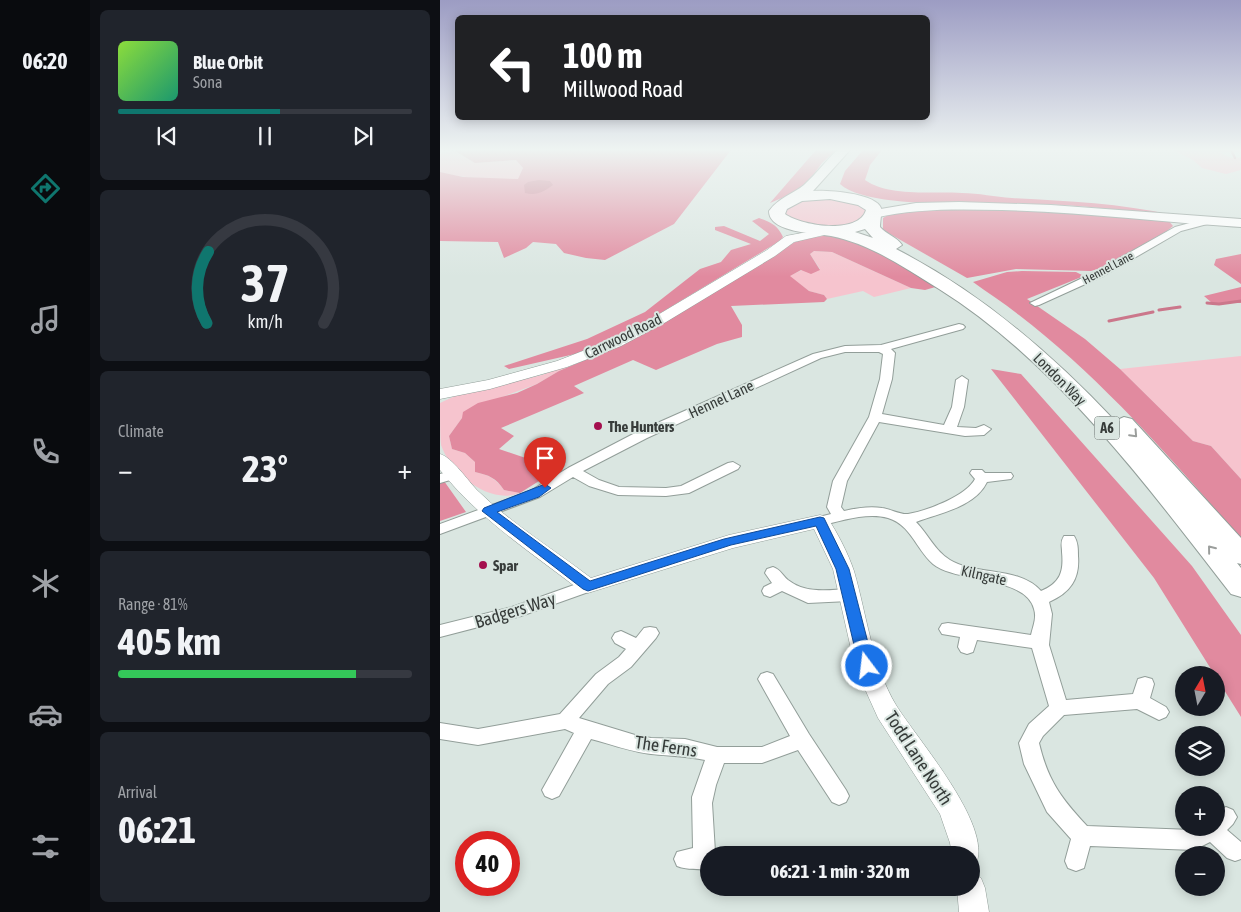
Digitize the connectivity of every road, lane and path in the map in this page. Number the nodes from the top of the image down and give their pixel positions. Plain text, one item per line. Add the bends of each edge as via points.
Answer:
1 (803, 193) edge
2 (840, 193) edge
3 (848, 197) junction
4 (795, 199) junction
5 (923, 206) junction
6 (873, 216) junction
7 (1241, 223) edge
8 (1178, 224) junction
9 (830, 231) junction
10 (789, 232) junction
11 (1035, 303) dead end
12 (959, 327) dead end
13 (881, 348) junction
14 (962, 380) dead end
15 (440, 394) edge
16 (875, 417) junction
17 (949, 429) junction
18 (984, 429) dead end
19 (440, 459) edge
20 (733, 466) dead end
21 (573, 471) junction
22 (1006, 476) dead end
23 (446, 477) edge
24 (488, 511) junction
25 (830, 519) junction
26 (906, 520) junction
27 (440, 529) edge
28 (1069, 540) dead end
29 (1241, 555) edge
30 (775, 583) dead end
31 (588, 586) junction
32 (1241, 587) edge
33 (849, 595) junction
34 (1039, 599) junction
35 (948, 629) dead end
36 (440, 631) edge
37 (650, 633) dead end
38 (621, 638) dead end
39 (1039, 643) junction
40 (638, 647) junction
41 (767, 679) dead end
42 (1059, 708) junction
43 (1159, 712) dead end
44 (566, 722) junction
45 (586, 730) junction
46 (440, 731) edge
47 (802, 740) junction
48 (717, 754) junction
49 (552, 790) dead end
50 (839, 796) dead end
51 (1082, 836) junction
52 (1200, 836) edge
53 (1225, 836) edge
54 (964, 846) edge
55 (1235, 851) dead end
56 (699, 859) edge
57 (1076, 861) dead end
58 (971, 896) edge
59 (974, 912) edge

1 - 4 highway
2 - 3 highway
3 - 4 highway via 818,195
3 - 5 main road
3 - 6 highway, A6 via 870,205 874,209
4 - 10 highway via 777,211
5 - 6 main road
5 - 8 main road via 1023,206
6 - 9 highway, A6 via 858,226
6 -> 29 highway, London Way / A6 via 872,228 880,237 967,286 1054,353 1156,457
7 - 8 main road via 1208,221
8 - 11 street, Hennel Lane via 1099,274
9 - 10 highway, A6
32 -> 9 highway, London Way / A6 via 1114,435 1013,334 924,271 858,238
10 - 15 street, Carrwood Road via 771,254 616,343 562,364
12 - 13 street, Hennel Lane
13 - 16 street, Todd Lane North via 890,353 890,358
13 - 21 street, Hennel Lane via 817,356 642,435
14 - 17 street via 958,407
16 - 17 street
16 - 25 street, Todd Lane North via 838,489
17 - 18 street via 978,432
19 - 23 street
20 - 21 street via 684,490 666,492 618,491
21 - 24 street, Hennel Lane via 534,494
22 - 26 street via 980,475 978,488 965,498
23 - 24 street
24 - 27 street, Hennel Lane
24 - 31 street
25 - 26 street via 871,512
25 - 31 street via 729,542
25 - 33 street, Todd Lane North
26 - 34 street, Kilngate via 920,534 931,553 944,564 963,572 1016,582
28 - 34 street via 1072,565 1065,586
30 - 33 street via 808,597
31 - 36 street, Badgers Way via 515,612
33 - 54 street, Todd Lane North via 867,666 887,711 952,810
34 - 39 street via 1044,612 1044,628
35 - 39 street via 968,640
37 - 40 street
38 - 40 street
39 - 42 street
40 - 44 street via 625,662 602,679
41 - 47 street
42 - 43 street via 1143,692
42 - 51 street via 1036,730 1029,743 1034,764 1054,805
44 - 45 street, The Ferns
44 - 46 street via 478,737
45 - 48 street, The Ferns via 634,743 686,747
45 - 49 street
47 - 48 street, The Ferns via 762,755
47 - 50 street
48 - 56 street, The Ferns via 702,803 705,843
51 - 52 street via 1194,840
51 - 57 street
53 - 55 street
58 - 59 street

